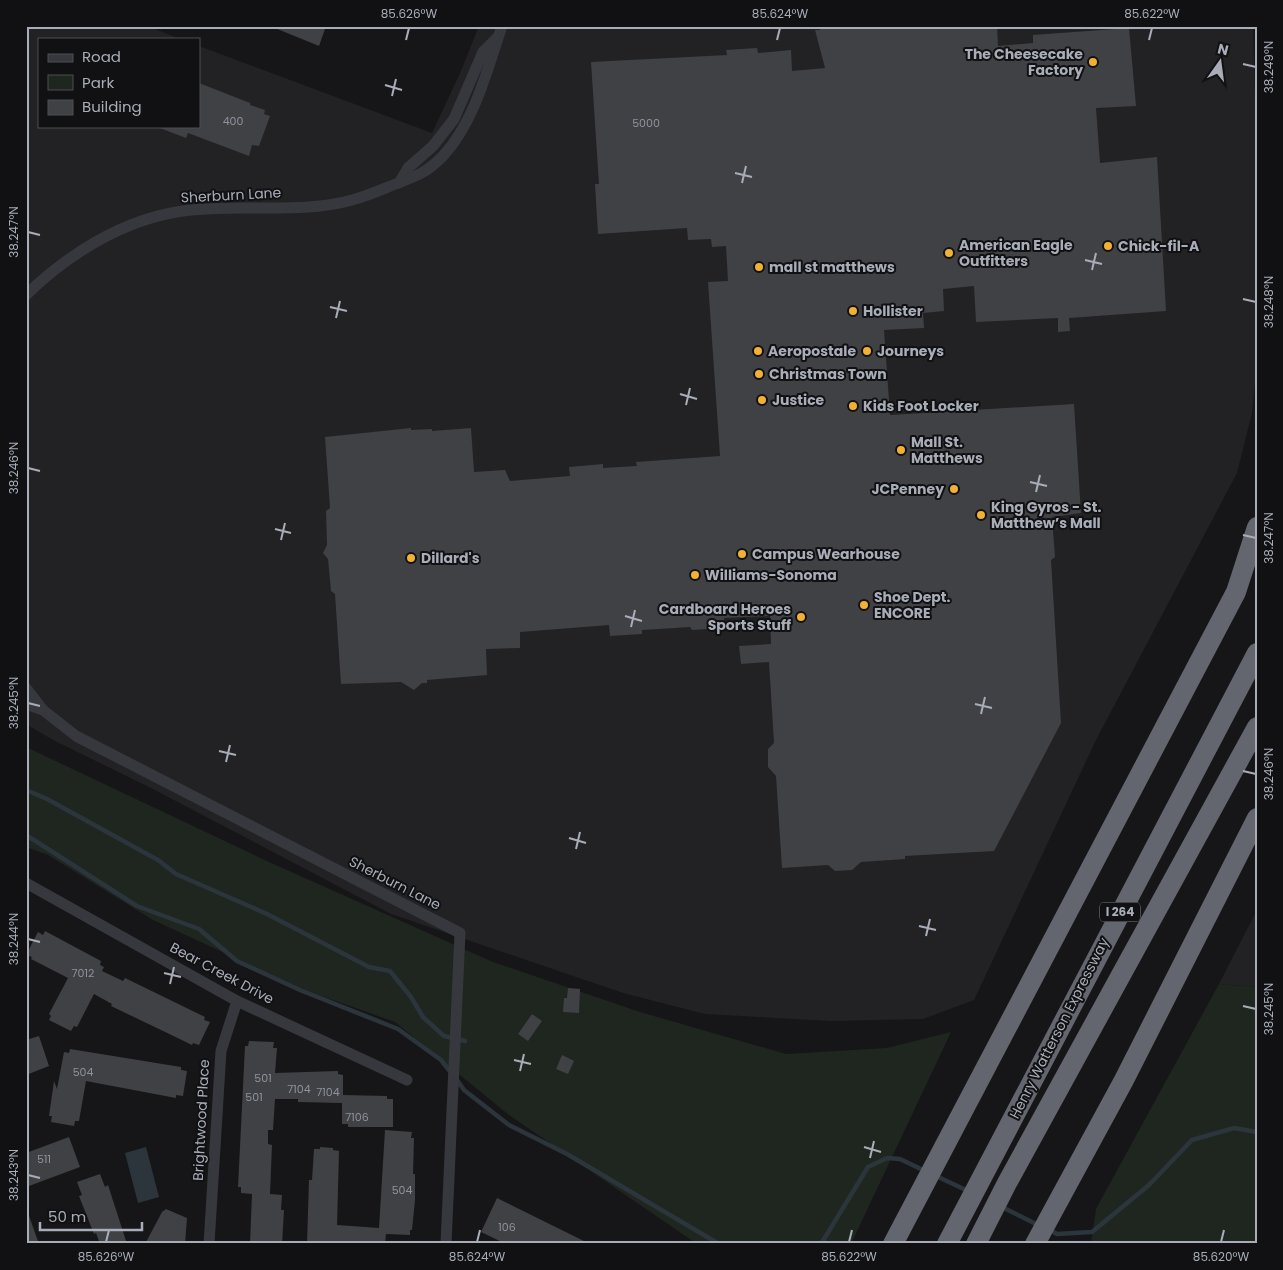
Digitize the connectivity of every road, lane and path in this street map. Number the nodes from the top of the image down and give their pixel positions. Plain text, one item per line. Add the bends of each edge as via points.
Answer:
1 (500, 32) edge
2 (26, 295) edge
3 (1257, 527) edge
4 (1257, 570) edge
5 (1236, 592) junction
6 (1257, 653) edge
7 (26, 688) edge
8 (29, 699) edge
9 (1257, 727) edge
10 (1257, 818) edge
11 (26, 883) edge
12 (238, 1001) junction
13 (407, 1080) dead end
14 (1056, 1205) junction
15 (980, 1237) edge
16 (209, 1244) edge
17 (446, 1244) edge
18 (893, 1244) edge
19 (947, 1244) edge
20 (1035, 1244) edge
21 (1041, 1244) edge

1 - 2 street, Sherburn Lane via 483,52 454,120 398,183 351,200 301,207 184,211 154,218 77,253
3 - 5 highway
4 - 5 highway
5 - 18 highway
6 - 19 highway, Henry Watterson Expressway / I 264
7 - 8 street, Sherburn Lane
8 - 17 street, Sherburn Lane via 76,736 460,933
9 - 15 highway, Henry Watterson Expressway / I 264
10 - 14 highway via 1128,1072
11 - 12 street, Bear Creek Drive
12 - 13 street, Bear Creek Drive
12 - 16 street, Brightwood Place via 220,1051
14 - 20 highway
14 - 21 highway

